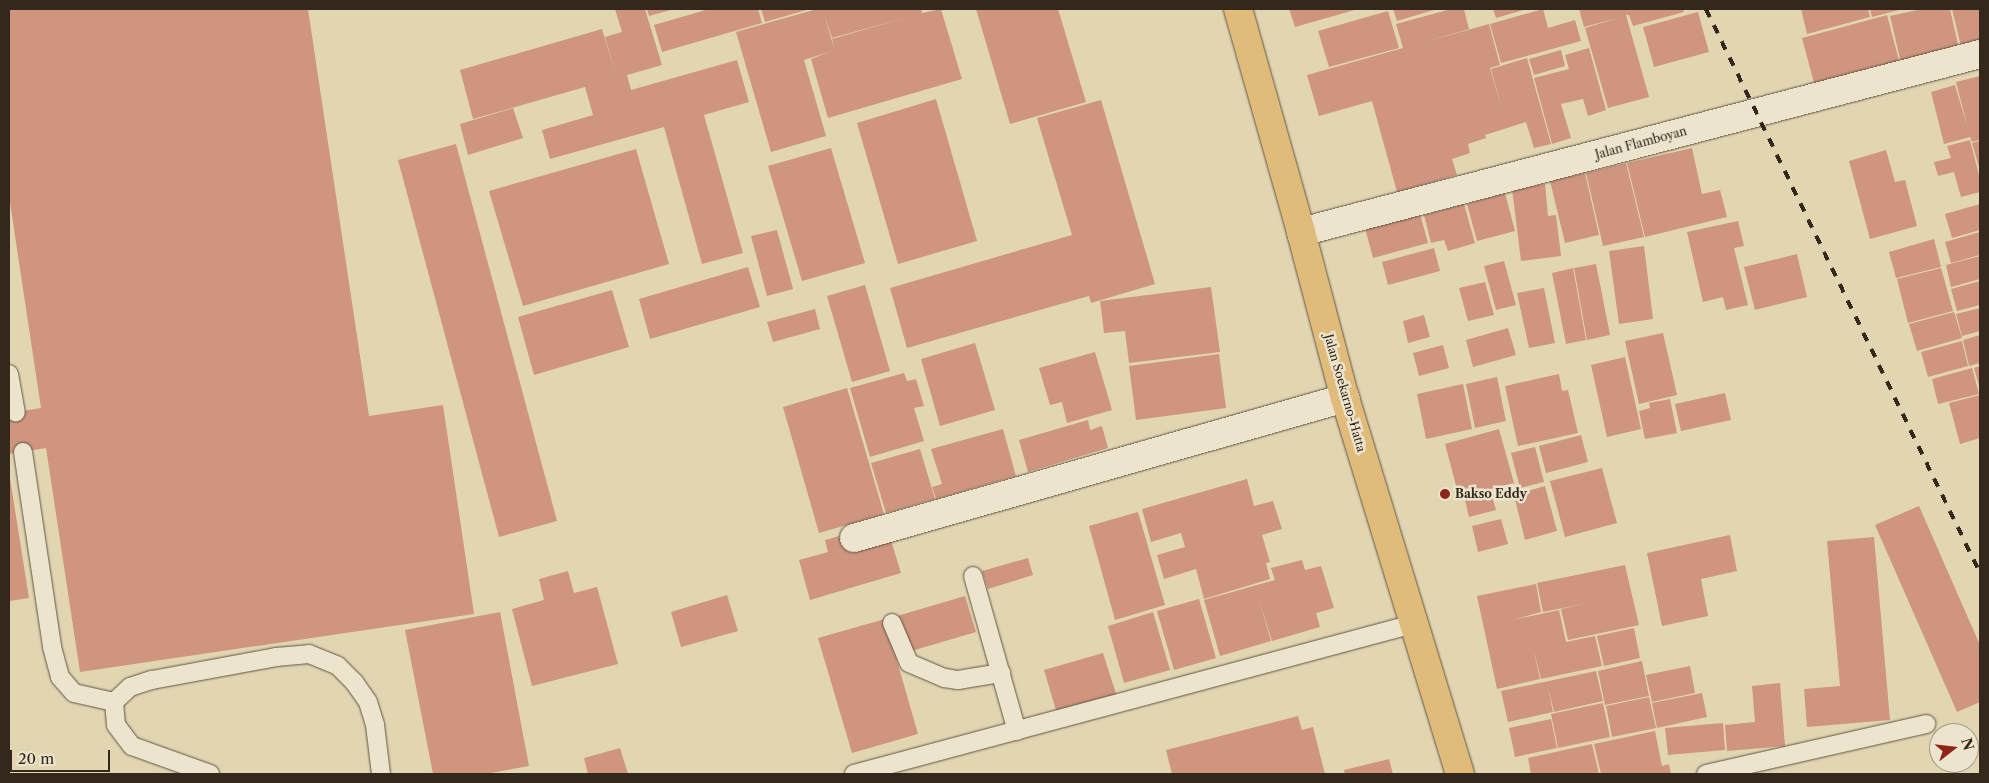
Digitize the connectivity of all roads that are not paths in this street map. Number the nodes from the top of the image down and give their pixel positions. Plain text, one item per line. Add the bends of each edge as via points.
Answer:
1 (1238, 9) edge
2 (1980, 54) edge
3 (1301, 232) junction
4 (9, 374) edge
5 (1345, 398) junction
6 (16, 412) dead end
7 (23, 452) dead end
8 (854, 538) dead end
9 (973, 576) dead end
10 (892, 623) dead end
11 (1413, 624) junction
12 (1001, 673) junction
13 (114, 702) junction
14 (1926, 724) dead end
15 (1017, 730) junction
16 (210, 774) edge
17 (381, 774) edge
18 (854, 774) edge
19 (1460, 774) edge
20 (1706, 774) edge

1 - 3 main road, Jalan Soekarno-Hatta
2 - 3 street, Jalan Flamboyan
3 - 5 main road, Jalan Soekarno-Hatta
4 - 6 lane
5 - 8 street
5 - 11 main road, Jalan Soekarno-Hatta
7 - 13 lane via 52,647 60,677 74,693
9 - 12 lane
10 - 12 lane via 909,663 958,680
11 - 15 lane
11 - 19 main road, Jalan Soekarno-Hatta
12 - 15 lane
13 - 16 lane via 116,725 132,746
13 - 17 lane via 130,687 152,680 309,654 338,666 368,702 375,725
14 - 20 lane
15 - 18 lane

